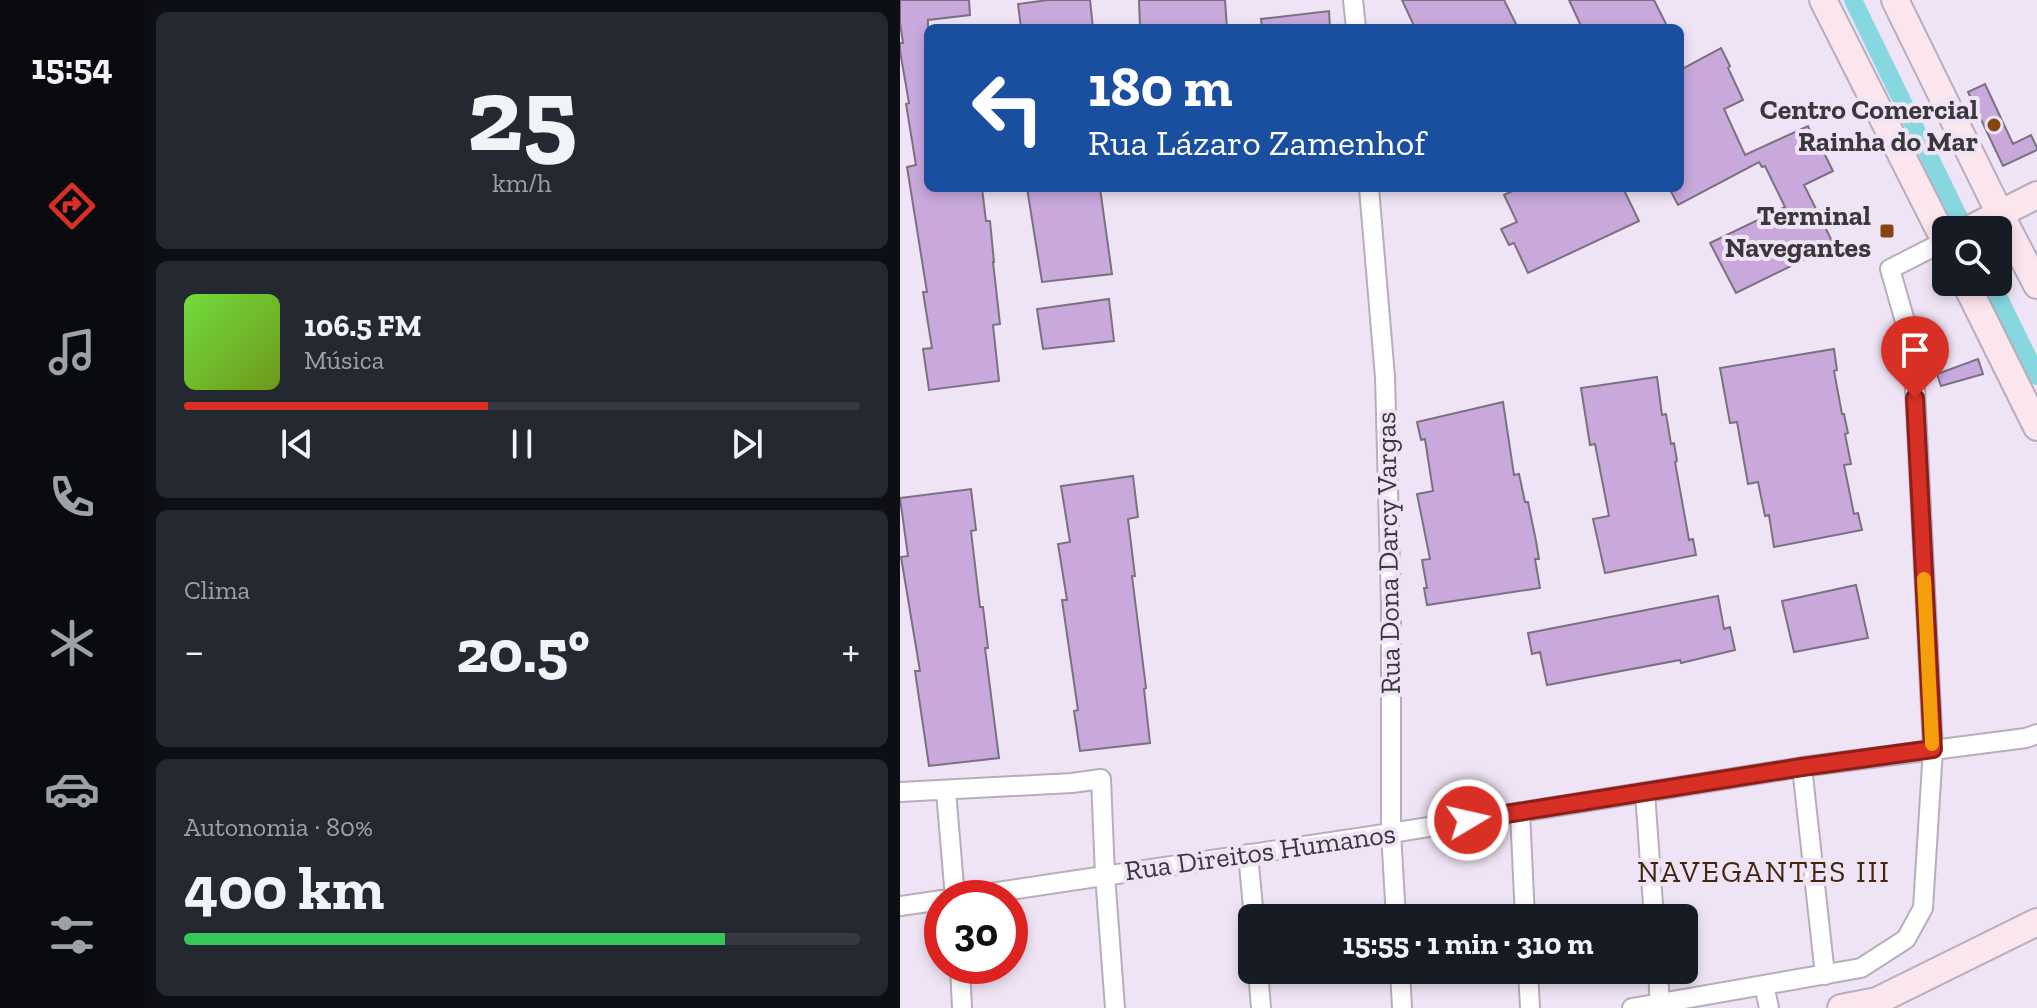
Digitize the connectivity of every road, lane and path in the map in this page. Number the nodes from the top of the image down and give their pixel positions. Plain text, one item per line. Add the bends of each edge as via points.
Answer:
1 (1353, 0) edge
2 (1823, 0) edge
3 (1895, 0) edge
4 (1356, 24) edge
5 (1369, 192) edge
6 (2037, 195) edge
7 (1994, 213) junction
8 (1939, 216) edge
9 (1988, 216) edge
10 (1932, 244) edge
11 (2037, 285) edge
12 (1972, 296) edge
13 (2037, 427) edge
14 (2037, 734) edge
15 (1933, 749) junction
16 (1802, 767) junction
17 (946, 791) junction
18 (900, 792) edge
19 (1645, 793) junction
20 (1520, 812) junction
21 (1391, 833) junction
22 (1248, 854) junction
23 (1105, 875) junction
24 (954, 880) edge
25 (1028, 887) edge
26 (924, 903) edge
27 (1253, 904) edge
28 (1395, 904) edge
29 (1524, 904) edge
30 (1653, 904) edge
31 (900, 906) edge
32 (2037, 922) edge
33 (1861, 968) junction
34 (1825, 975) junction
35 (961, 984) edge
36 (1259, 984) edge
37 (1401, 984) edge
38 (1529, 984) edge
39 (1659, 984) edge
40 (1764, 985) junction
41 (1878, 1004) edge
42 (1660, 1006) edge
43 (962, 1008) edge
44 (1115, 1008) edge
45 (1261, 1008) edge
46 (1402, 1008) edge
47 (1530, 1008) edge
48 (1632, 1008) edge
49 (1769, 1008) edge
50 (1841, 1008) edge

1 - 4 street
2 - 8 main road
3 - 7 main road
5 - 21 street, Rua Dona Darcy Vargas via 1385,377
6 - 7 main road
7 - 9 main road
7 - 11 main road
10 - 15 street via 1890,269 1913,349
12 - 13 main road
14 - 15 street, Rua Direitos Humanos
15 - 16 street, Rua Direitos Humanos
15 - 33 street via 1923,908 1906,939
16 - 19 street, Rua Direitos Humanos
16 - 34 street
17 - 18 street
17 - 23 street via 1101,779
17 - 24 street
19 - 20 street, Rua Direitos Humanos
19 - 30 street
20 - 21 street, Rua Direitos Humanos
20 - 29 street
21 - 22 street, Rua Direitos Humanos
21 - 28 street, Rua Dona Darcy Vargas
22 - 23 street, Rua Direitos Humanos
22 - 27 street
23 - 25 street, Rua Direitos Humanos
23 - 44 street
26 - 31 street
32 - 41 main road
33 - 34 street
33 - 41 street
34 - 40 street
35 - 43 street
36 - 45 street
37 - 46 street
38 - 47 street
39 - 42 street
40 - 42 street
40 - 49 street
41 - 50 main road
42 - 48 street

